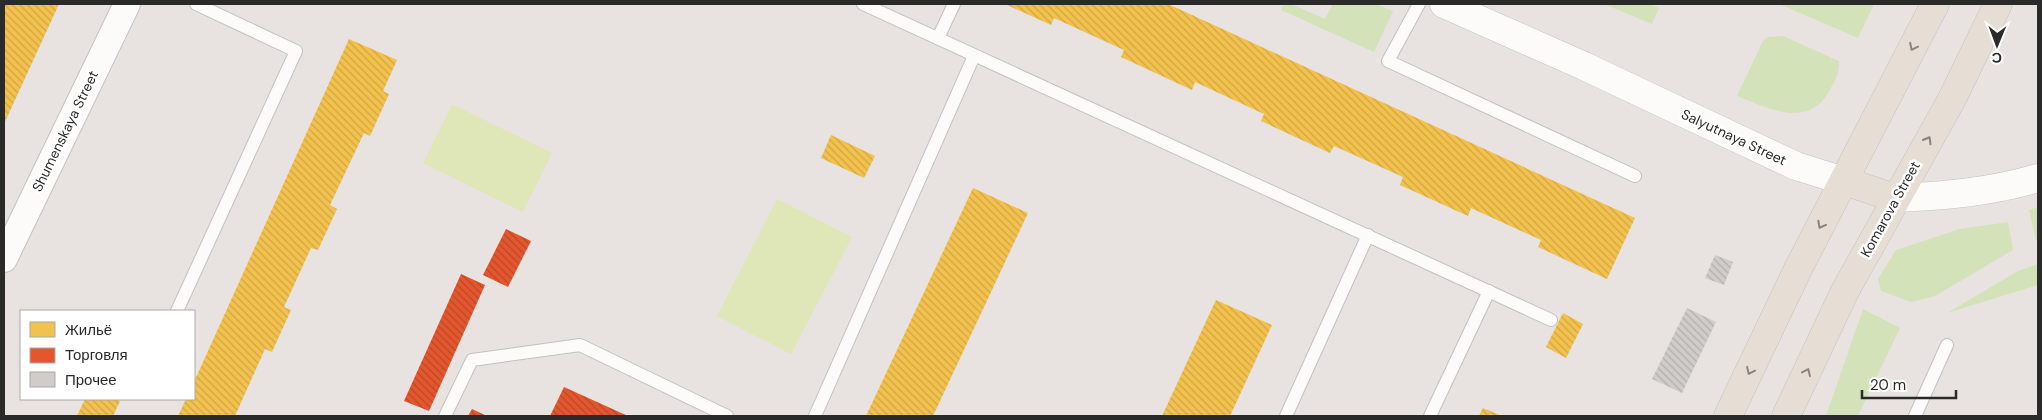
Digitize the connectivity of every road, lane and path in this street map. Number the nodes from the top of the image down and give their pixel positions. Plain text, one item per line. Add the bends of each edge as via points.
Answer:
1 (127, 4) edge
2 (196, 4) edge
3 (863, 4) edge
4 (954, 4) edge
5 (1419, 4) edge
6 (1444, 4) edge
7 (1935, 4) edge
8 (1998, 4) edge
9 (938, 38) junction
10 (974, 56) junction
11 (1635, 176) dead end
12 (2038, 178) edge
13 (1844, 181) junction
14 (1895, 198) junction
15 (1368, 235) junction
16 (6, 246) edge
17 (1489, 291) junction
18 (177, 310) edge
19 (1551, 320) dead end
20 (1947, 344) dead end
21 (445, 416) edge
22 (727, 416) edge
23 (815, 416) edge
24 (1286, 416) edge
25 (1430, 416) edge
26 (1728, 416) edge
27 (1786, 416) edge
28 (1915, 416) edge

1 - 16 street, Shumenskaya Street
2 - 18 lane via 296,51
3 - 9 lane
4 - 9 lane
5 - 11 lane via 1388,61
6 - 13 street, Salyutnaya Street via 1796,166
7 -> 13 main road
14 -> 8 main road, Komarova Street via 1952,99
9 - 10 lane
10 - 15 lane
10 - 23 lane
12 - 14 street, Salyutnaya Street via 1954,195
13 - 14 main road, Salyutnaya Street
13 -> 26 main road
27 -> 14 main road, Komarova Street via 1845,291
15 - 17 lane
15 - 24 lane
17 - 19 lane
17 - 25 lane
20 - 28 lane
21 - 22 lane via 472,360 580,344

